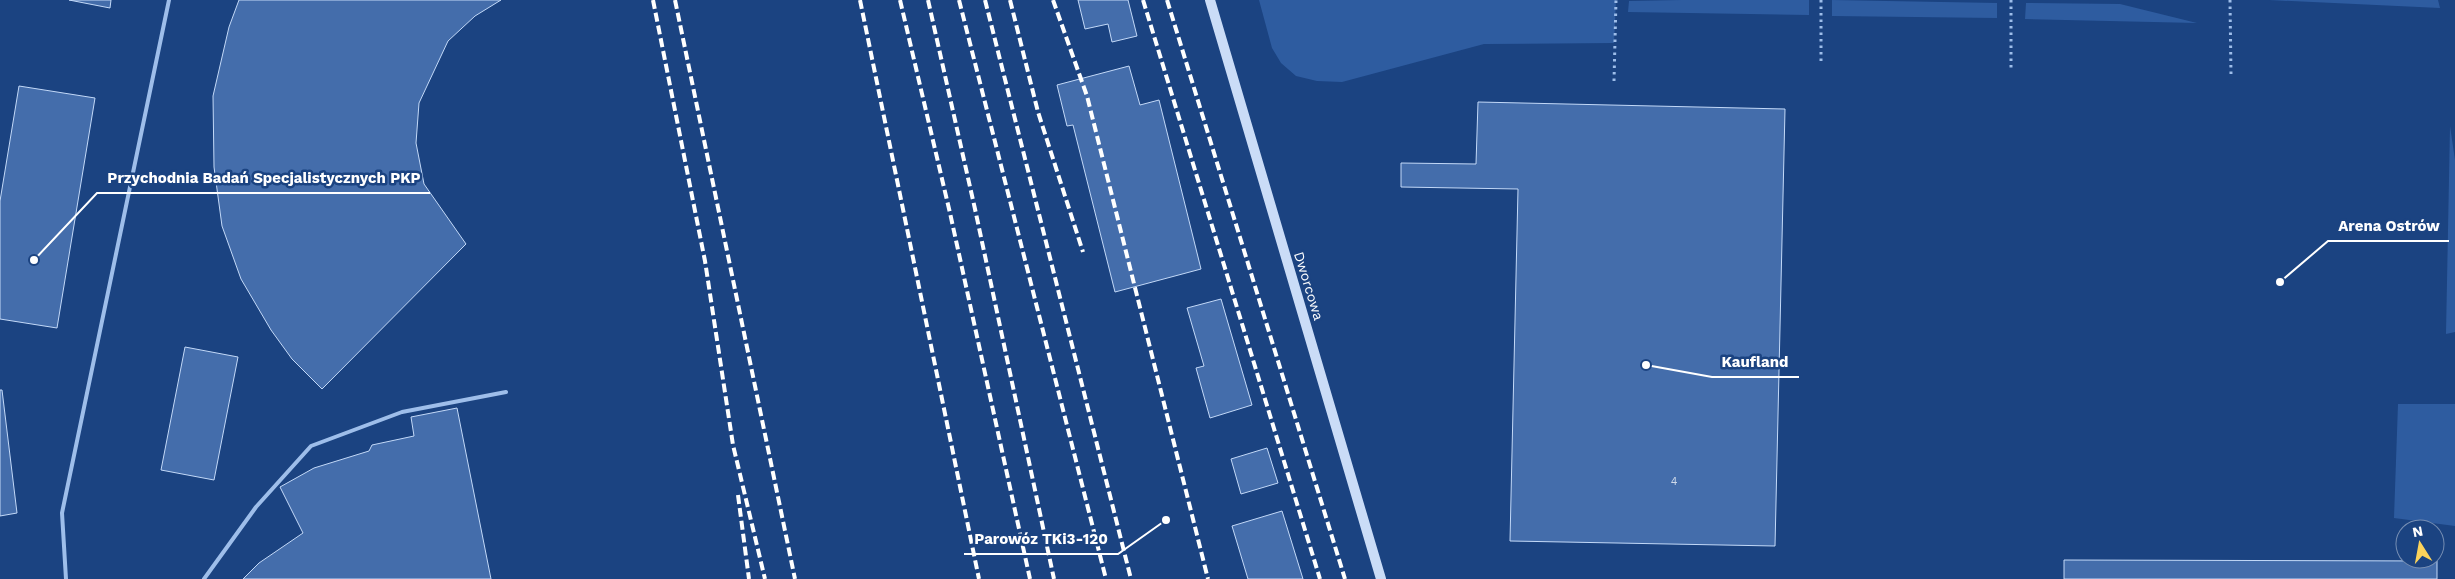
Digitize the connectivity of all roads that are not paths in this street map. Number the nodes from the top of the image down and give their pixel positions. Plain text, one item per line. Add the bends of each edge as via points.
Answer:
1 (169, 0) edge
2 (1210, 0) edge
3 (506, 392) dead end
4 (66, 579) edge
5 (204, 579) edge
6 (1381, 579) edge

1 - 4 lane via 62,513
2 - 6 main road, Dworcowa
3 - 5 lane via 402,412 311,446 256,507

